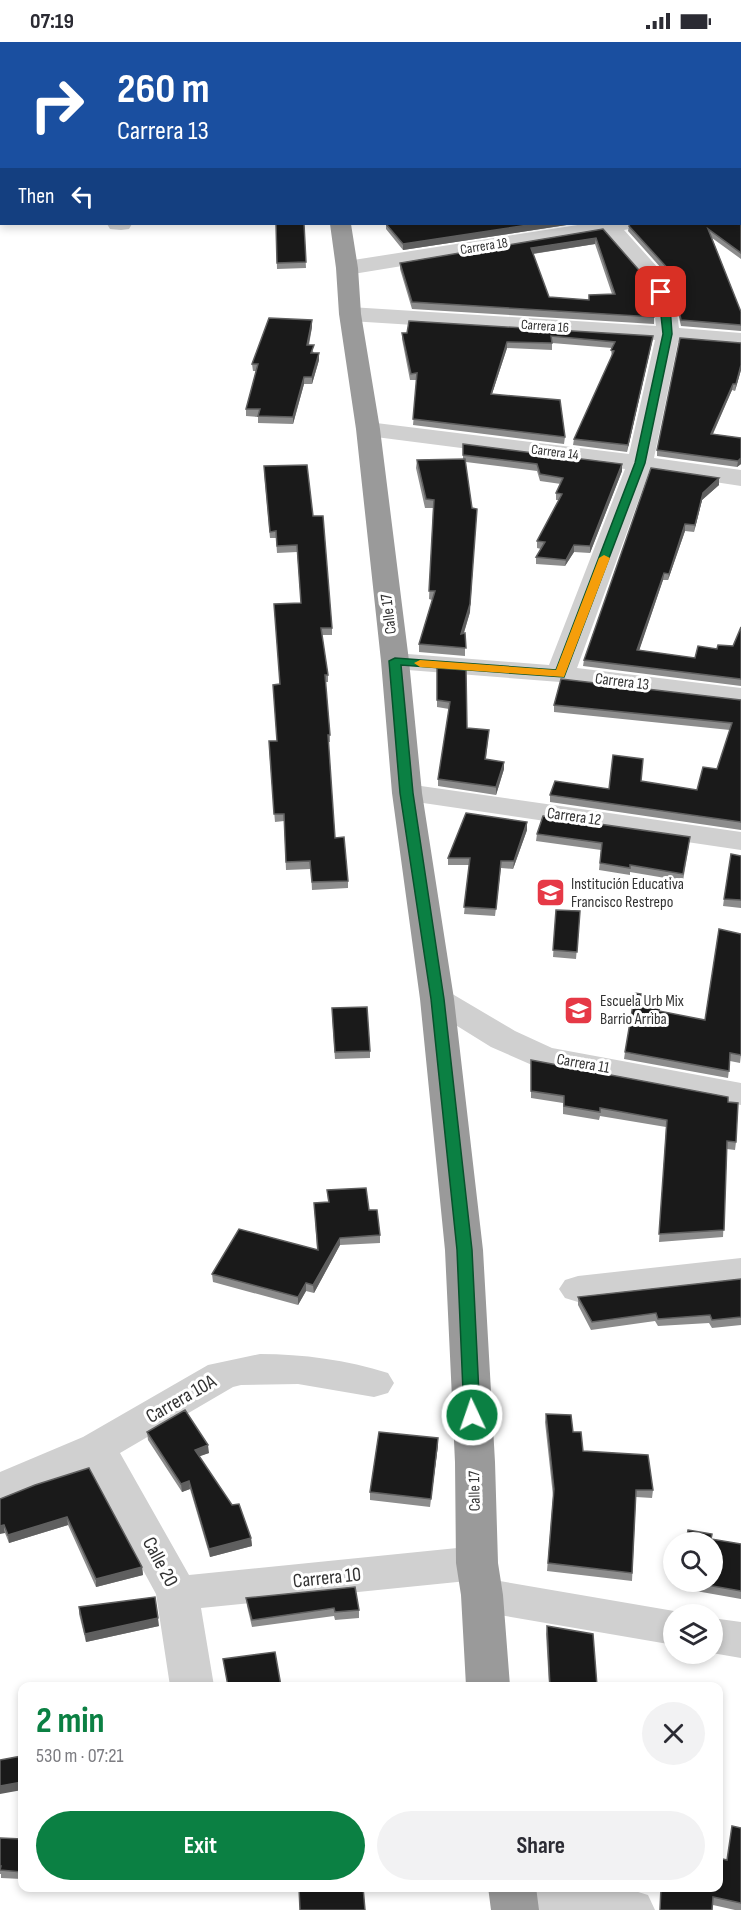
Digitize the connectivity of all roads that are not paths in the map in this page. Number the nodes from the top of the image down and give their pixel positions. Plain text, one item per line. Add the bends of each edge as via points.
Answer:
1 (340, 225) edge
2 (606, 225) edge
3 (613, 225) edge
4 (347, 268) junction
5 (350, 314) junction
6 (668, 334) junction
7 (741, 340) edge
8 (368, 429) junction
9 (640, 463) junction
10 (741, 478) edge
11 (395, 661) junction
12 (560, 674) junction
13 (741, 698) edge
14 (407, 793) junction
15 (741, 841) edge
16 (437, 999) junction
17 (741, 1094) edge
18 (740, 1263) edge
19 (578, 1289) dead end
20 (374, 1383) dead end
21 (98, 1448) junction
22 (0, 1489) edge
23 (479, 1579) junction
24 (177, 1593) junction
25 (663, 1625) edge
26 (723, 1637) edge
27 (741, 1640) edge
28 (191, 1682) edge
29 (488, 1682) edge
30 (513, 1892) edge
31 (550, 1892) edge
32 (515, 1910) edge
33 (632, 1910) edge

1 - 4 highway, Calle 17
2 - 4 street, Carrera 18
3 - 6 street via 657,279
4 - 5 highway, Calle 17
5 - 6 street, Carrera 16
5 - 8 highway, Calle 17
6 - 7 street, Carrera 16
6 - 9 street
8 - 9 street, Carrera 14
8 - 11 highway, Calle 17
9 - 10 street, Carrera 14
9 - 12 street
11 - 12 street, Carrera 13
11 - 14 highway, Calle 17
12 - 13 street, Carrera 13
14 - 15 street, Carrera 12
14 - 16 highway, Calle 17
16 - 17 street, Carrera 11 via 503,1039 544,1058
16 - 23 highway, Calle 17 via 464,1250
18 - 19 street
20 - 21 street, Carrera 10A via 300,1369 245,1368 222,1375
21 - 22 street, Carrera 10A
21 - 24 street, Calle 20
23 - 24 street, Carrera 10
23 - 25 street, Carrera 10
23 - 29 highway, Calle 17
24 - 28 street, Calle 20
26 - 27 street
30 - 32 highway
31 - 33 street

